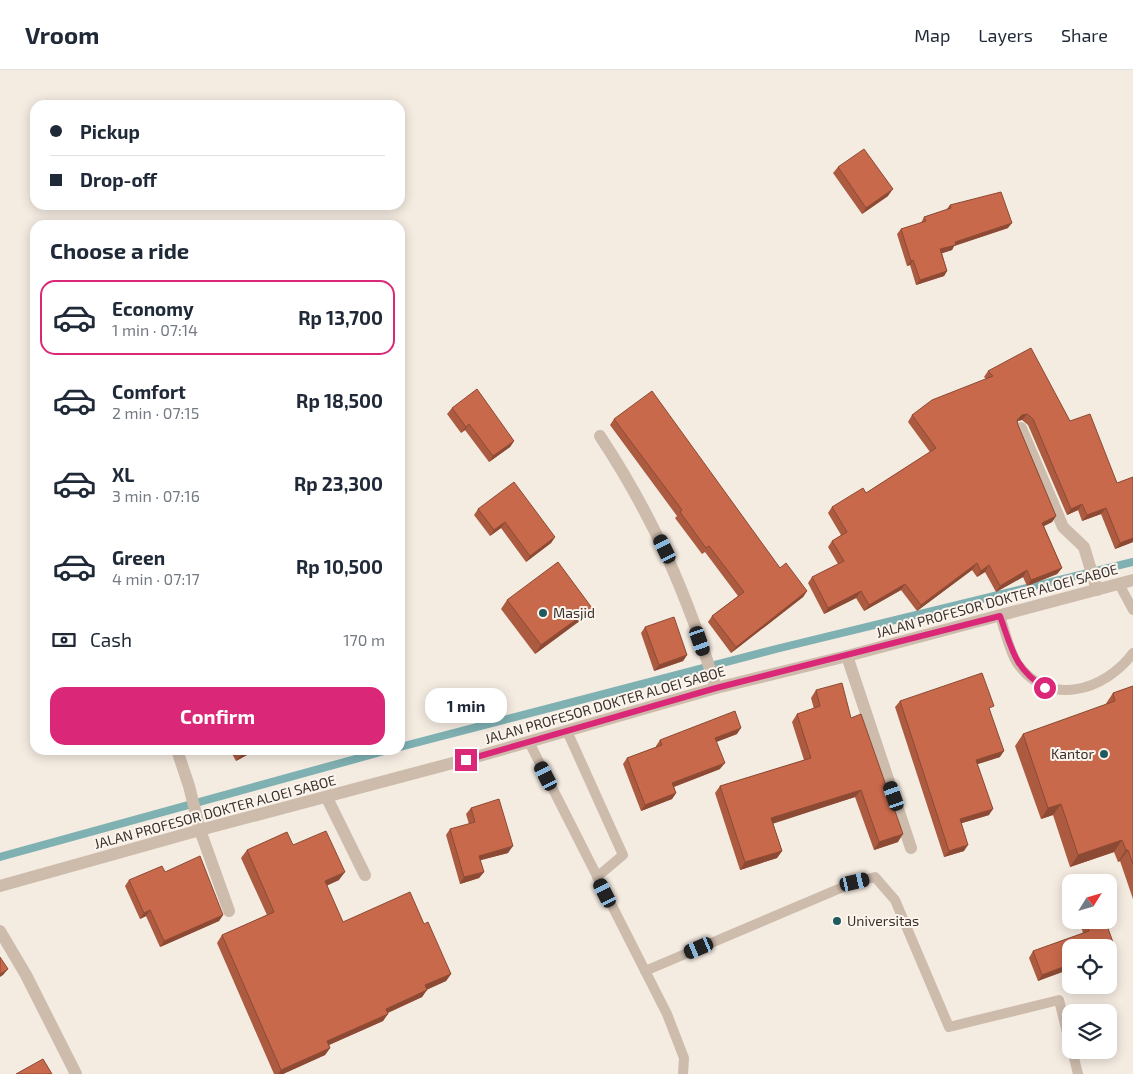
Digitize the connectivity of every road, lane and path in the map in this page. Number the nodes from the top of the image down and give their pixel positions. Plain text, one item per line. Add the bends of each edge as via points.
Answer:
1 (1021, 428) edge
2 (600, 436) dead end
3 (1133, 580) edge
4 (1119, 584) junction
5 (1095, 585) junction
6 (1133, 610) edge
7 (1000, 616) junction
8 (1133, 653) edge
9 (847, 656) junction
10 (714, 682) junction
11 (567, 731) junction
12 (529, 742) junction
13 (179, 755) edge
14 (327, 798) junction
15 (198, 824) junction
16 (911, 848) dead end
17 (365, 875) dead end
18 (597, 877) junction
19 (0, 886) edge
20 (229, 911) dead end
21 (0, 931) edge
22 (645, 971) junction
23 (1062, 1012) edge
24 (1074, 1059) edge
25 (76, 1074) edge
26 (683, 1074) edge
27 (1078, 1074) edge

1 - 5 street via 1062,528 1083,545
2 - 10 street via 635,490 673,566
3 - 4 street, JALAN PROFESOR DOKTER ALOEI SABOE
4 - 5 street, JALAN PROFESOR DOKTER ALOEI SABOE
4 - 6 lane
5 - 7 street, JALAN PROFESOR DOKTER ALOEI SABOE
7 - 8 lane via 1017,662 1045,688 1084,688 1099,683
7 - 9 street, JALAN PROFESOR DOKTER ALOEI SABOE
9 - 10 street, JALAN PROFESOR DOKTER ALOEI SABOE
9 - 16 street
10 - 11 street, JALAN PROFESOR DOKTER ALOEI SABOE
11 - 12 street, JALAN PROFESOR DOKTER ALOEI SABOE
11 - 18 lane via 623,855
12 - 14 street, JALAN PROFESOR DOKTER ALOEI SABOE
12 - 18 lane
13 - 15 street
14 - 15 street, JALAN PROFESOR DOKTER ALOEI SABOE
14 - 17 street
15 - 19 street, JALAN PROFESOR DOKTER ALOEI SABOE
15 - 20 street
18 - 22 lane
21 - 25 street
22 - 23 lane via 855,882 875,877 896,900 949,1027 1059,1000
22 - 26 lane via 684,1058
24 - 27 lane

